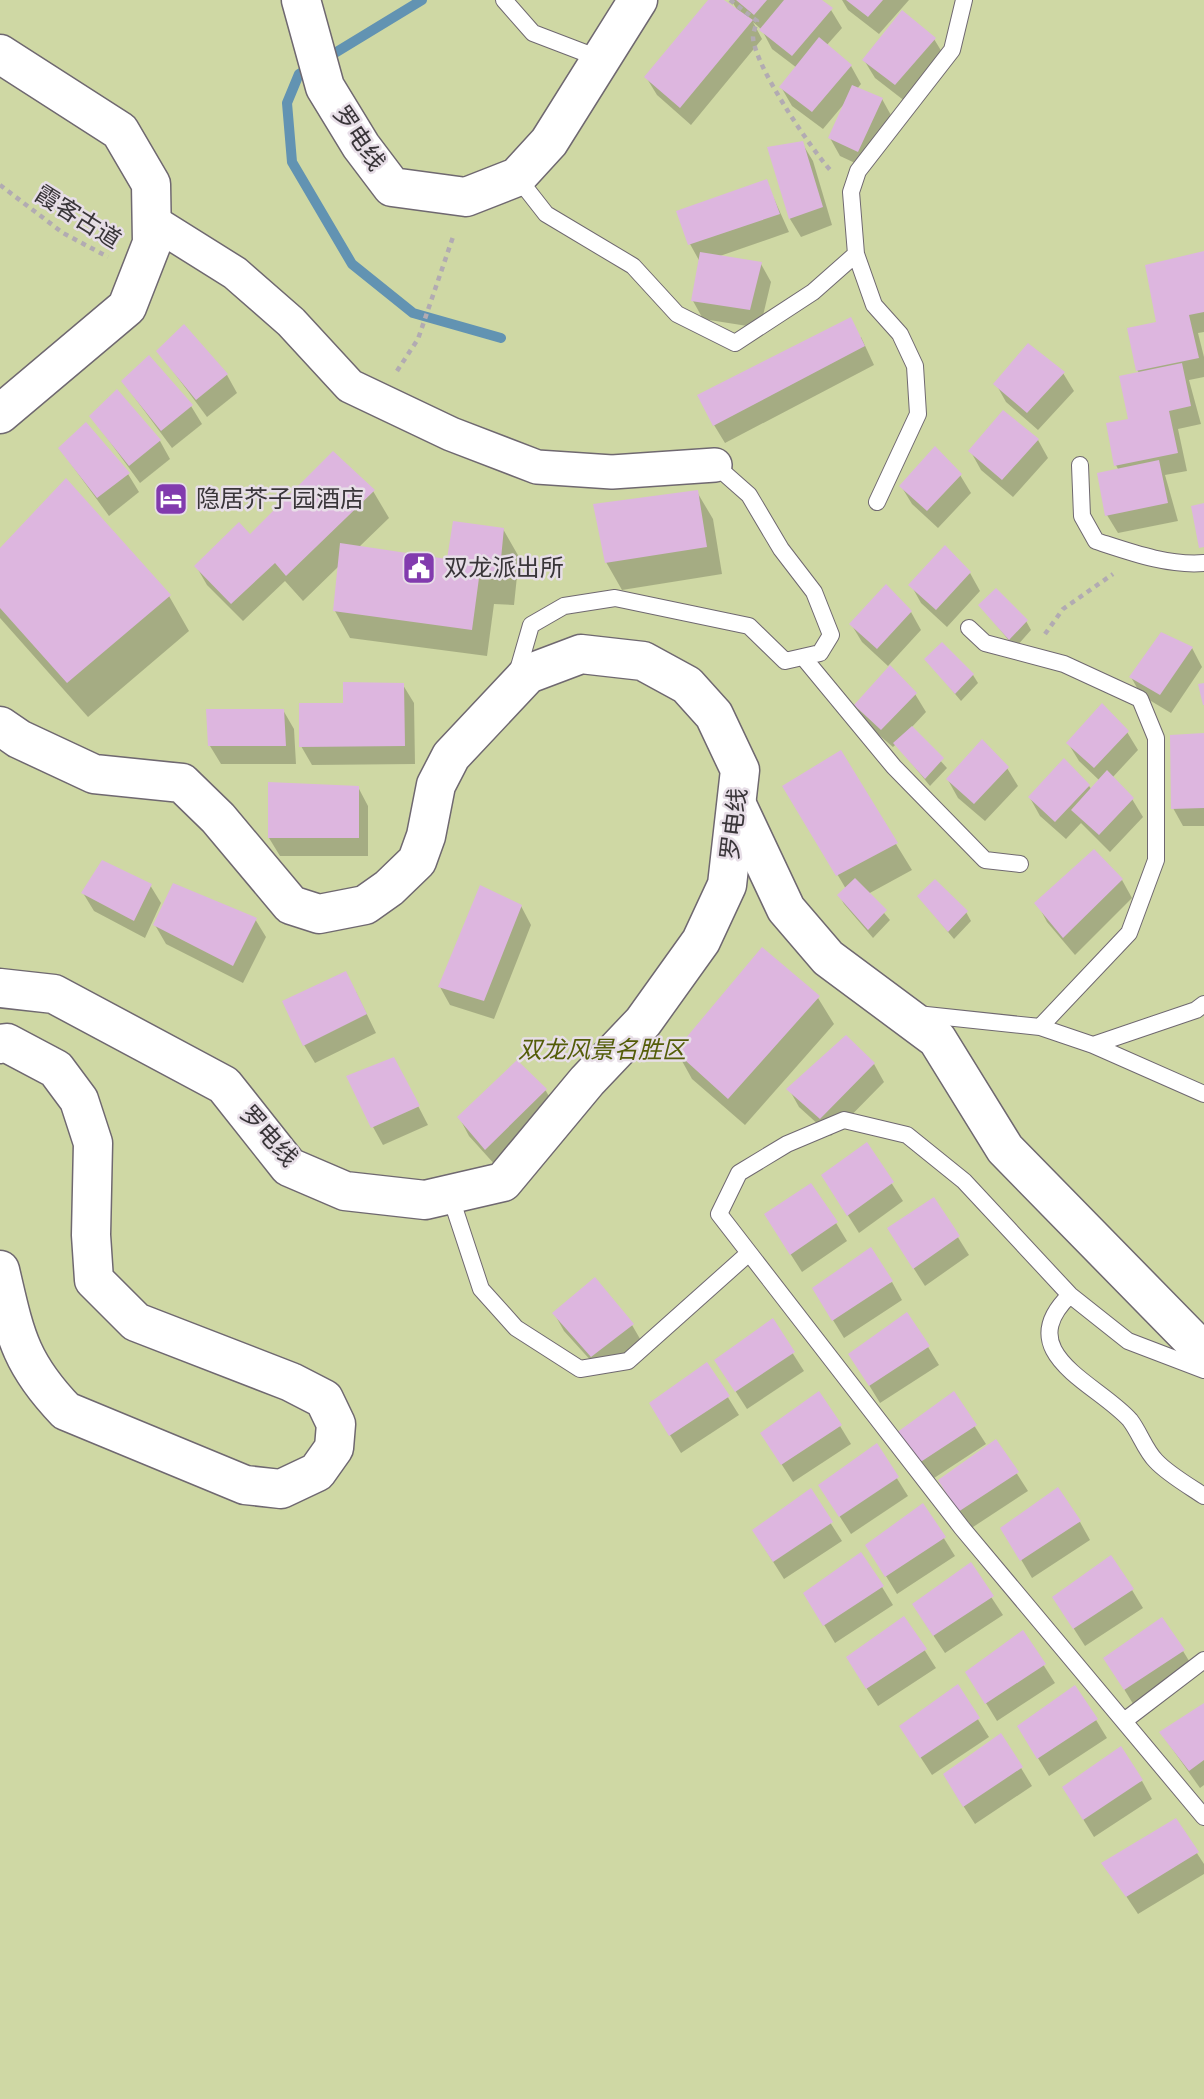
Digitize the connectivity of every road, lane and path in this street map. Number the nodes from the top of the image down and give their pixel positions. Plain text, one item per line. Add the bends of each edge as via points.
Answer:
1 (301, 0) edge
2 (505, 0) edge
3 (638, 0) edge
4 (730, 0) edge
5 (964, 0) edge
6 (0, 54) edge
7 (601, 59) junction
8 (517, 177) junction
9 (0, 185) edge
10 (851, 192) junction
11 (466, 197) junction
12 (152, 221) junction
13 (856, 254) junction
14 (140, 274) junction
15 (418, 339) dead end
16 (0, 414) edge
17 (1080, 464) dead end
18 (715, 465) joint
19 (877, 502) dead end
20 (1136, 554) junction
21 (1204, 563) edge
22 (969, 628) dead end
23 (1031, 655) junction
24 (803, 657) junction
25 (513, 689) junction
26 (0, 726) edge
27 (738, 807) junction
28 (1020, 864) dead end
29 (0, 988) edge
30 (1204, 1004) edge
31 (901, 1012) junction
32 (1040, 1027) junction
33 (0, 1044) edge
34 (1093, 1045) junction
35 (1204, 1094) edge
36 (450, 1194) junction
37 (749, 1253) junction
38 (0, 1270) edge
39 (1070, 1295) junction
40 (1204, 1346) edge
41 (1204, 1370) edge
42 (1204, 1496) edge
43 (1204, 1660) edge
44 (1124, 1721) junction
45 (1204, 1817) edge

1 - 11 street, 罗电线 via 326,87 392,187
2 - 7 lane via 534,33
3 - 7 street, 罗电线
4 - 10 path via 757,21 753,38 764,68 817,156
5 - 10 lane via 952,50 858,171
6 - 12 street via 120,131 151,184
7 - 8 street, 罗电线 via 550,142
8 - 11 street, 罗电线
8 - 13 lane via 545,214 633,266 677,314 735,343 813,292
9 - 14 path, 霞客古道 via 63,233
10 - 13 lane
11 - 15 path
12 - 14 street via 152,243
12 - 18 street via 235,273 291,323 350,386 451,434 537,467 612,472
13 - 19 lane via 874,305 900,334 915,366 918,414
14 - 16 street via 127,307
17 - 20 lane via 1082,516 1096,541
18 - 24 lane via 749,495 814,592 831,635 820,653
20 - 21 lane
20 - 23 path via 1063,609
22 - 23 lane via 985,643
23 - 32 lane via 1064,664 1140,699 1156,738 1156,860 1129,933
24 - 25 lane via 785,661 749,626 615,598 564,606 531,625
24 - 28 lane via 894,767 985,860
25 - 26 street, 罗电线 via 451,756 436,785 417,862 365,905 319,914 291,905 218,818 182,783 94,774
25 - 27 street, 罗电线 via 528,674 581,654 643,661 687,685 714,715 740,770
27 - 31 street via 786,909 828,958
27 - 36 street, 罗电线 via 727,885 701,941 643,1022 503,1182
29 - 36 street, 罗电线 via 54,994 224,1085 289,1167 345,1191 425,1200
30 - 34 lane
31 - 32 lane
31 - 40 street via 937,1039 1005,1149 1193,1341
32 - 34 lane
33 - 38 street via 7,1043 56,1069 79,1100 93,1143 94,1280 136,1322 324,1399 336,1424 334,1448 317,1472 281,1489 244,1485 66,1411 44,1388 19,1347
34 - 35 lane
36 - 37 lane via 481,1289 516,1328 580,1369 628,1361
37 - 39 lane via 719,1214 739,1173 787,1144 844,1120 907,1135 964,1181
37 - 44 lane via 962,1528
39 - 41 lane via 1128,1341
39 - 42 lane via 1054,1311 1049,1338 1060,1362 1129,1420 1156,1462
43 - 44 lane
44 - 45 lane

